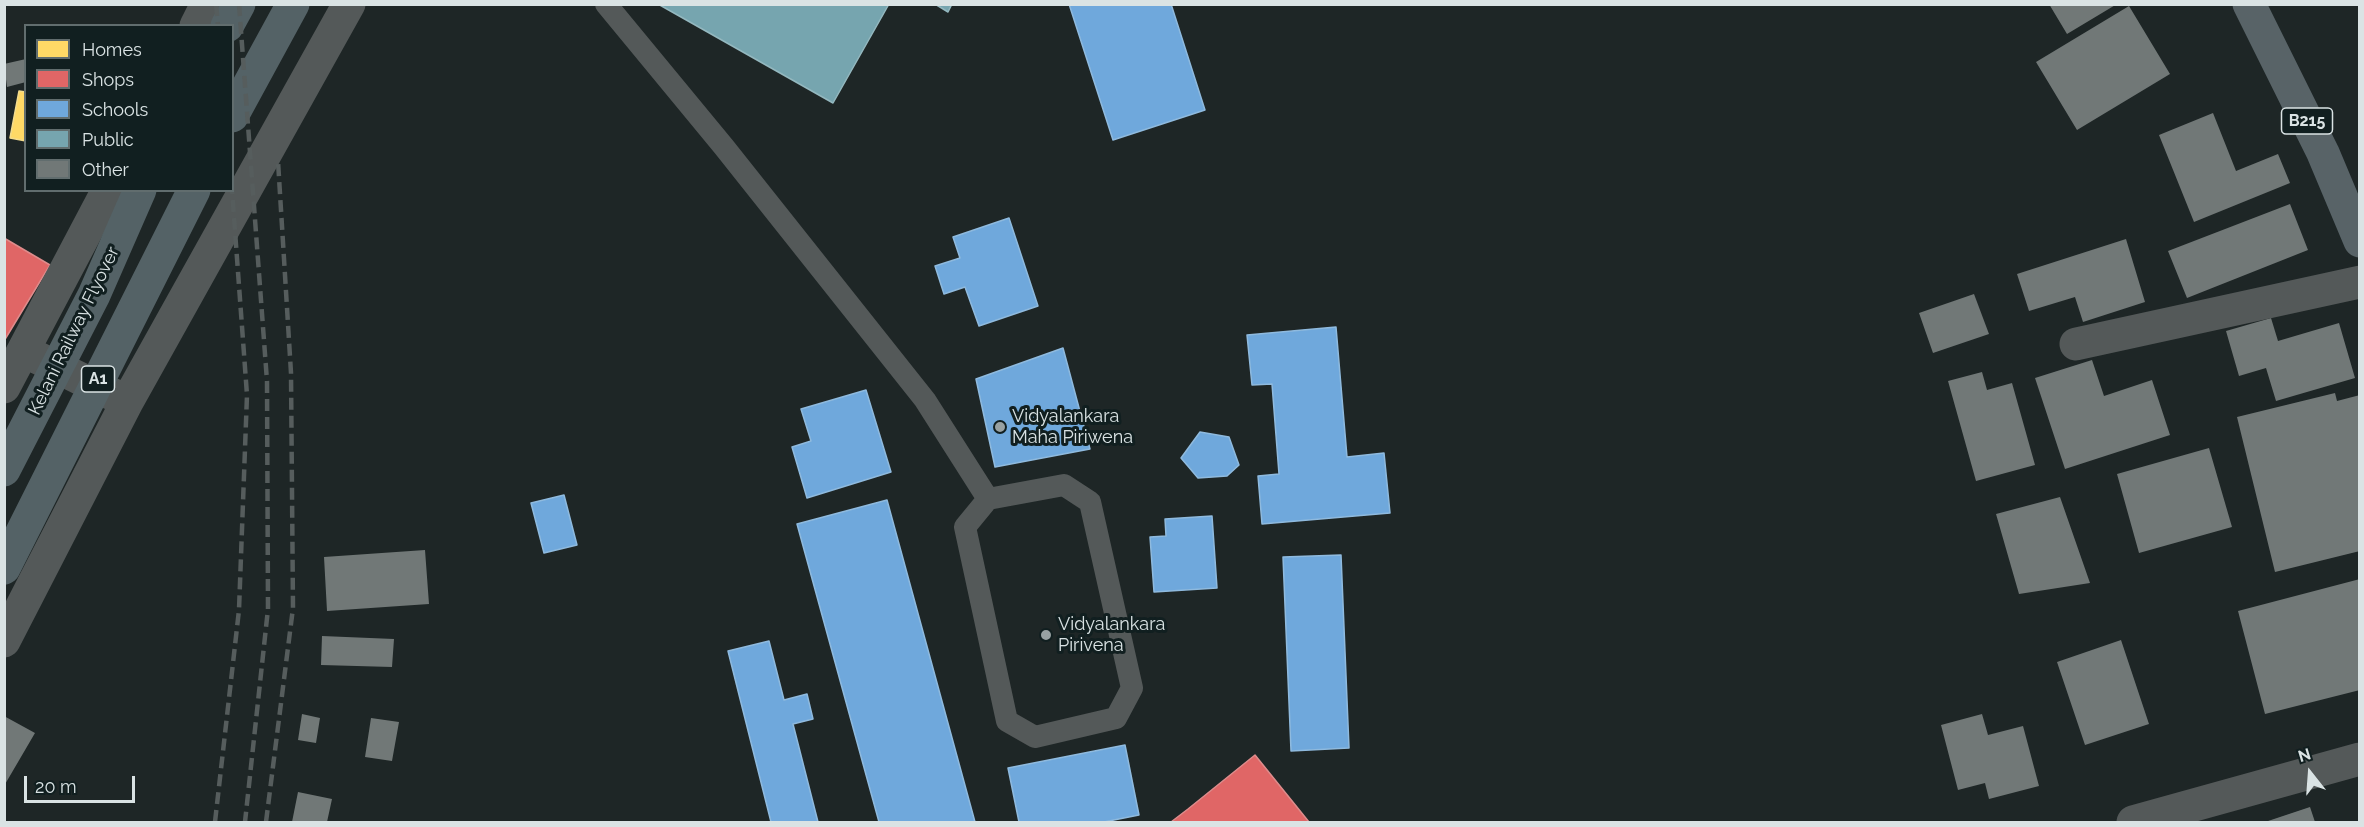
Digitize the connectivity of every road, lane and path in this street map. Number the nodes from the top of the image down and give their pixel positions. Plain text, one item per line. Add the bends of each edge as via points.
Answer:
1 (207, 4) edge
2 (239, 4) edge
3 (293, 4) edge
4 (350, 4) edge
5 (606, 4) edge
6 (2249, 4) edge
7 (197, 24) edge
8 (228, 24) edge
9 (234, 112) edge
10 (107, 192) edge
11 (139, 192) edge
12 (193, 192) edge
13 (2360, 241) edge
14 (2360, 282) edge
15 (2076, 345) dead end
16 (22, 351) junction
17 (4, 387) edge
18 (127, 402) junction
19 (4, 470) edge
20 (988, 499) junction
21 (4, 568) edge
22 (4, 642) edge
23 (2360, 759) edge
24 (2133, 822) edge

1 - 7 street
2 - 8 highway
3 - 9 highway
4 - 18 street
5 - 20 lane via 925,400
6 - 13 main road, B215 via 2323,153
10 - 16 street
11 - 19 highway, Kelani Railway Flyover / A1 via 94,295
12 - 21 highway, A1
14 - 15 street
16 - 17 street
16 - 18 street
18 - 22 street
20 - 20 lane via 1064,485 1090,502 1132,688 1116,718 1035,737 1007,721 966,527
23 - 24 street

